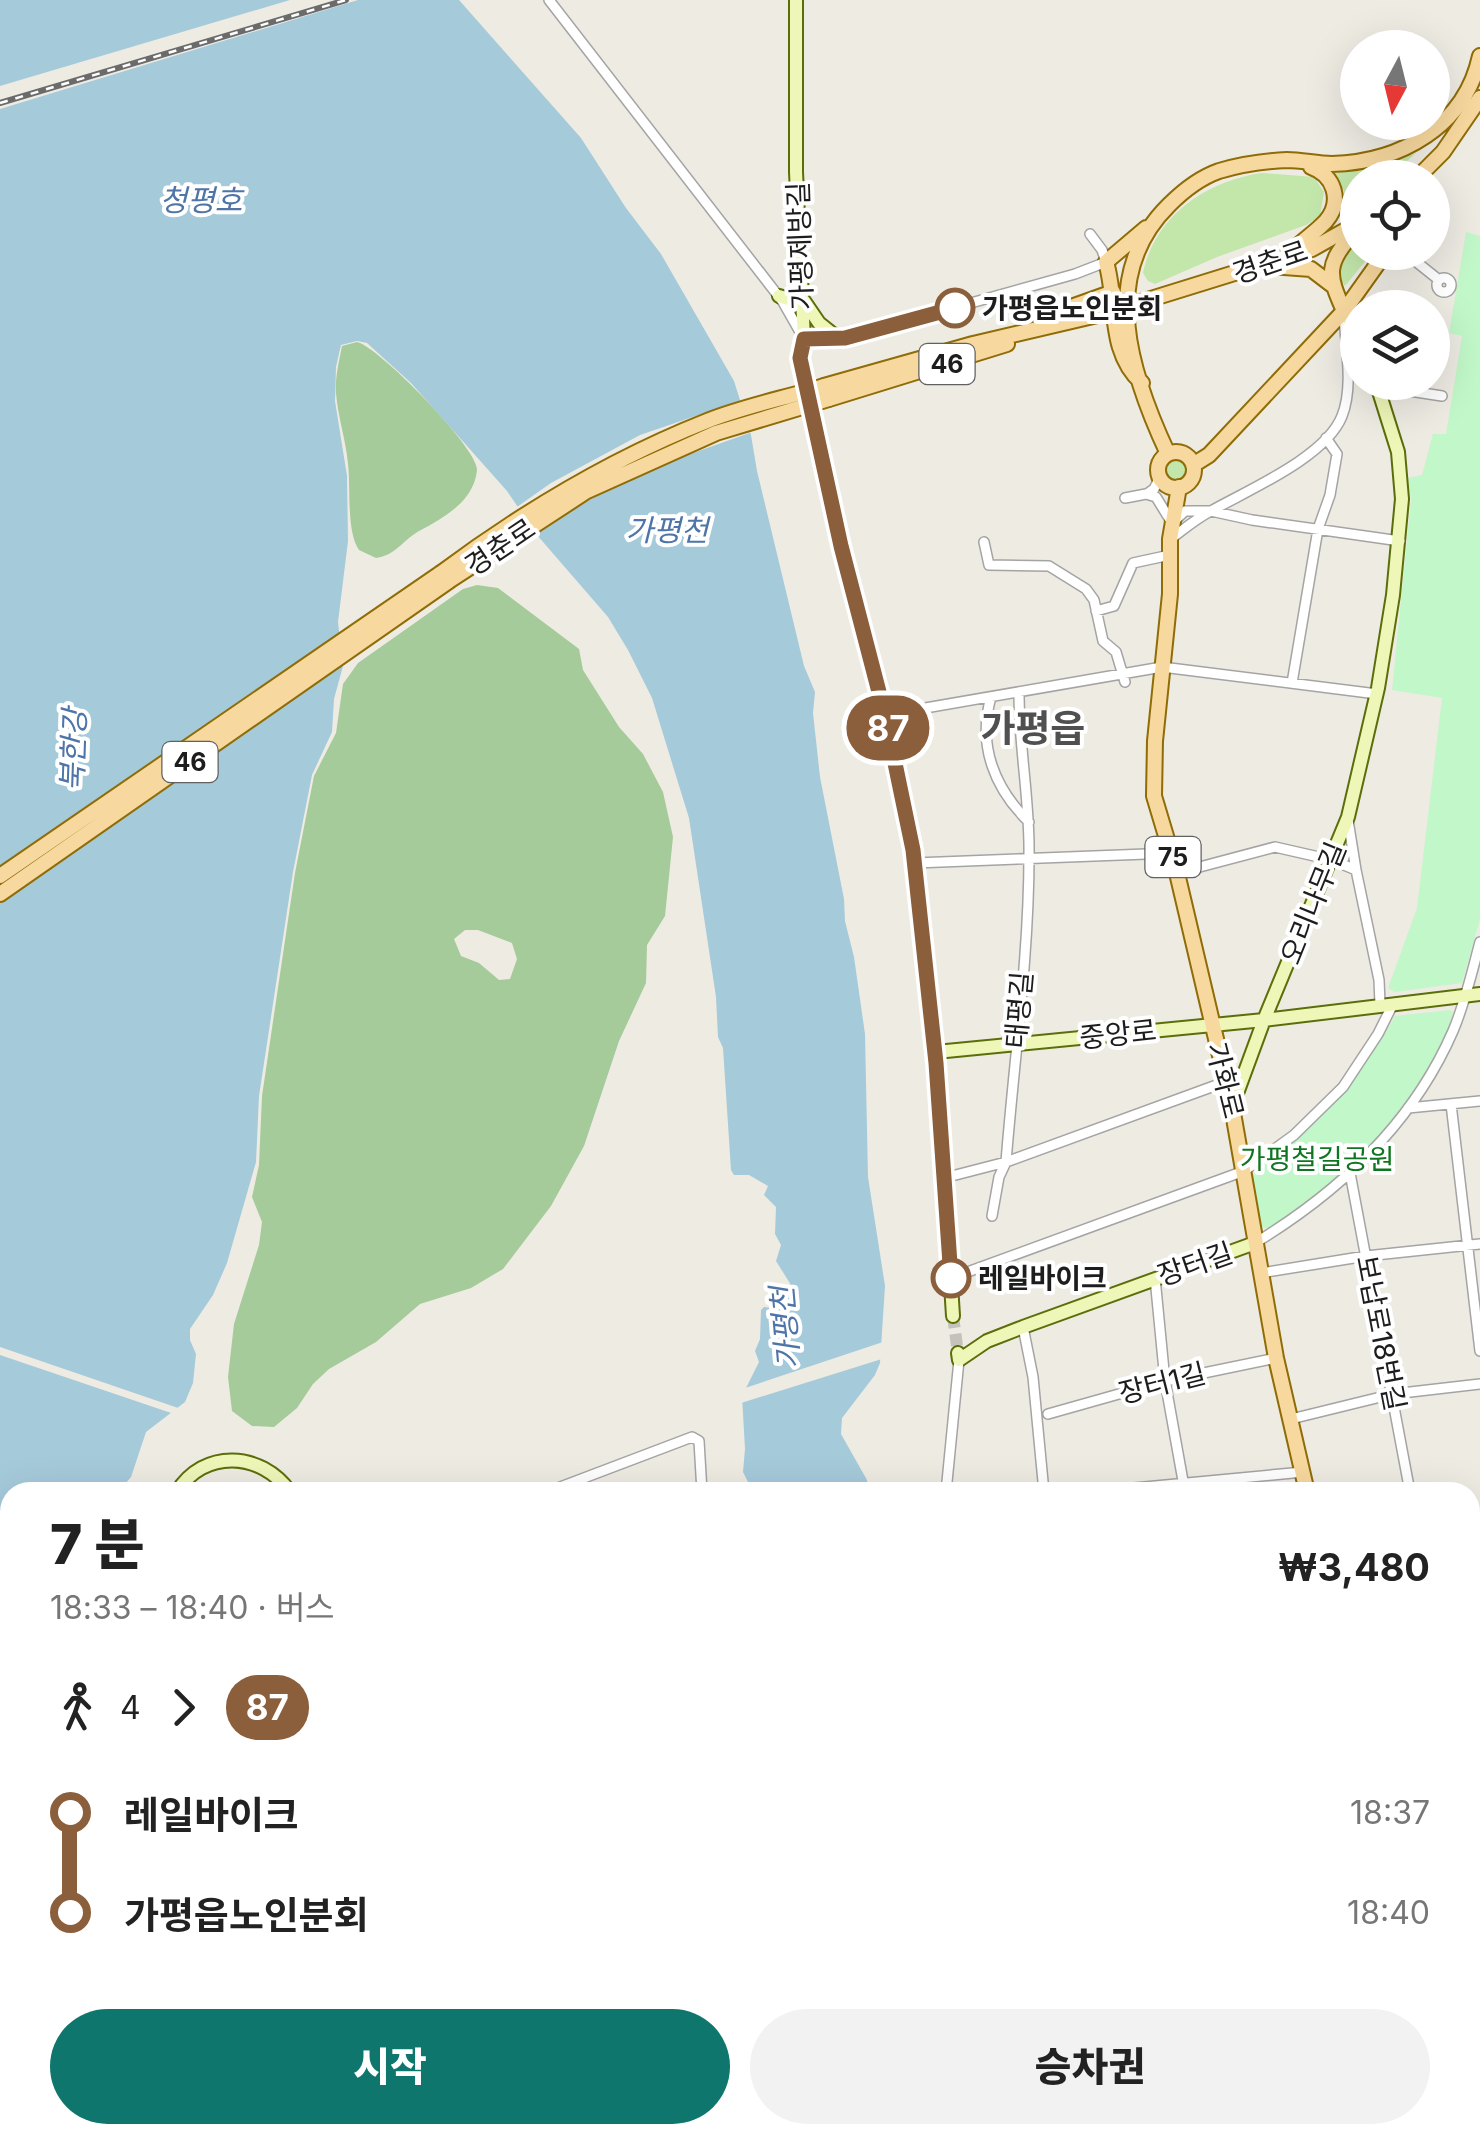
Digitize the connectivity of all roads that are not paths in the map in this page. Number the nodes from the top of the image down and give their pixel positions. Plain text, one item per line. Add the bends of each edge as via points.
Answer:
1 (549, 0) edge
2 (796, 0) edge
3 (1480, 56) edge
4 (1480, 98) edge
5 (1450, 117) edge
6 (1472, 117) edge
7 (1422, 140) edge
8 (1443, 152) junction
9 (1435, 160) edge
10 (1440, 160) edge
11 (1266, 163) junction
12 (1154, 220) junction
13 (1090, 234) dead end
14 (1340, 234) edge
15 (1340, 250) edge
16 (1286, 258) junction
17 (1106, 262) junction
18 (1262, 266) junction
19 (1426, 270) edge
20 (1439, 280) dead end
21 (1332, 285) junction
22 (1113, 292) junction
23 (802, 294) junction
24 (779, 296) junction
25 (1340, 302) edge
26 (1340, 315) edge
27 (1064, 324) junction
28 (1034, 331) junction
29 (842, 338) junction
30 (804, 339) junction
31 (1142, 384) junction
32 (826, 392) junction
33 (1345, 400) edge
34 (1381, 400) edge
35 (1326, 438) junction
36 (1168, 454) junction
37 (1193, 465) junction
38 (1172, 484) junction
39 (1146, 494) junction
40 (1124, 498) dead end
41 (1189, 510) junction
42 (1211, 511) junction
43 (1318, 529) junction
44 (1171, 530) junction
45 (1400, 541) junction
46 (984, 542) dead end
47 (1170, 556) junction
48 (1096, 611) junction
49 (375, 626) junction
50 (1162, 668) junction
51 (1124, 679) junction
52 (1292, 683) junction
53 (1020, 693) junction
54 (1377, 694) junction
55 (991, 697) junction
56 (885, 715) junction
57 (1348, 817) junction
58 (1029, 822) junction
59 (1172, 854) junction
60 (1029, 857) junction
61 (1332, 860) junction
62 (915, 863) junction
63 (1356, 870) junction
64 (1177, 874) junction
65 (0, 876) edge
66 (0, 894) edge
67 (1480, 942) edge
68 (1473, 995) edge
69 (1387, 1004) junction
70 (1264, 1020) junction
71 (1211, 1025) junction
72 (1016, 1044) junction
73 (936, 1052) junction
74 (1225, 1082) junction
75 (1480, 1101) edge
76 (1452, 1104) junction
77 (1232, 1107) junction
78 (1408, 1108) junction
79 (1006, 1162) junction
80 (1244, 1171) junction
81 (1350, 1173) junction
82 (944, 1178) junction
83 (992, 1216) dead end
84 (1255, 1244) junction
85 (1475, 1244) edge
86 (1366, 1256) junction
87 (1260, 1273) junction
88 (951, 1278) junction
89 (1155, 1278) junction
90 (953, 1316) tunnel mouth
91 (1023, 1327) junction
92 (1480, 1351) edge
93 (958, 1356) joint
94 (1276, 1358) junction
95 (1165, 1380) junction
96 (1480, 1384) edge
97 (1393, 1394) junction
98 (1048, 1414) dead end
99 (1291, 1419) junction
100 (1303, 1472) junction
101 (184, 1482) edge
102 (278, 1482) edge
103 (573, 1482) edge
104 (702, 1482) edge
105 (947, 1482) edge
106 (1043, 1482) edge
107 (1183, 1482) edge
108 (1233, 1482) edge
109 (1305, 1482) edge
110 (1408, 1482) edge

1 - 24 street
2 - 23 street, 가평제방길
3 - 5 main road via 1466,96
4 - 6 main road
6 - 8 main road
7 - 11 main road via 1363,161
8 - 9 main road
8 - 10 main road
11 - 12 main road via 1203,178
11 - 16 main road via 1319,169 1334,188 1330,216
12 - 17 main road
12 - 31 main road via 1124,296
13 - 17 street
14 - 16 main road, 경춘로 / 46
15 - 21 main road
16 - 18 main road, 경춘로 / 46
17 - 22 main road
17 - 29 street
18 - 21 main road via 1310,269
18 - 27 main road, 경춘로 / 46, bridge
19 - 20 street
21 - 25 main road
22 - 28 main road via 1057,312
22 - 31 main road via 1114,330 1128,371
23 - 24 street
23 - 29 street via 818,324
23 - 30 street, 가평제방길
24 - 30 street
26 - 37 main road
27 - 28 main road, 경춘로 / 46
27 - 32 main road, 경춘로 / 46 via 970,358
28 - 32 main road, 경춘로 / 46
29 - 30 street
30 - 56 street, 가평제방길 via 801,370
31 - 36 main road
32 - 49 main road, 경춘로 / 46, bridge via 710,420 580,480
33 - 35 street
34 - 45 street, 오리나무길 via 1398,452
35 - 42 street via 1263,485
35 - 43 street via 1336,454
36 - 37 main road via 1183,454
36 - 38 main road via 1159,464
37 - 38 main road via 1191,479
38 - 39 street
38 - 41 street
38 - 44 main road, 가화로
39 - 40 street
39 - 44 street via 1161,501
41 - 42 street
41 - 44 street
42 - 43 street
42 - 44 street
43 - 45 street
43 - 52 street
44 - 47 main road, 가화로 / 75
45 - 54 street, 오리나무길
46 - 48 street via 989,565 1061,570 1091,594
47 - 48 street via 1134,563 1116,604
47 - 50 main road, 가화로 / 75
48 - 51 street
49 - 65 main road, 경춘로 / 46
49 - 66 main road, 경춘로 / 46
50 - 51 street
50 - 52 street
50 - 59 main road, 가화로 / 75 via 1147,740 1154,796
51 - 53 street
52 - 54 street
53 - 55 street
53 - 58 street, 태평길
54 - 57 street, 오리나무길
55 - 56 street
55 - 58 street via 986,729 993,770 1009,802
56 - 62 street, 가평제방길
57 - 61 street, 오리나무길
57 - 63 street
58 - 60 street, 태평길
59 - 60 street
59 - 64 main road, 가화로 / 75
60 - 62 street
60 - 72 street, 태평길
61 - 63 street
61 - 64 street via 1272,848
61 - 70 street, 오리나무길
62 - 73 street, 가평제방길
63 - 69 street
64 - 71 main road, 가화로 / 75
67 - 68 street
68 - 69 street, 중앙로
68 - 78 street
69 - 70 street, 중앙로
69 - 80 street via 1378,1034 1343,1087
70 - 71 street, 중앙로
70 - 77 street, 오리나무길
71 - 72 street, 중앙로
71 - 74 main road, 가화로 / 75
72 - 73 street, 중앙로
72 - 79 street, 태평길
73 - 82 street, 가평제방길
74 - 77 main road, 가화로 / 75
74 - 79 street
75 - 76 street
76 - 78 street
76 - 85 street
77 - 80 main road, 가화로 / 75
78 - 81 street
79 - 82 street
79 - 83 street, 태평길
80 - 84 main road, 가화로 / 75
80 - 88 street
81 - 84 street
81 - 86 street, 보납로18번길
82 - 88 street, 가평제방길
84 - 87 main road, 가화로 / 75
84 - 89 street, 장터길
85 - 86 street
85 - 92 street
86 - 87 street
86 - 97 street, 보납로18번길
87 - 94 main road, 가화로 / 75
88 - 90 street, 가평제방길
89 - 91 street, 장터길
89 - 95 street
91 - 93 street
91 - 106 street
93 - 105 street
94 - 95 street, 장터1길
94 - 99 main road, 가화로 / 75
95 - 98 street, 장터1길
95 - 107 street
96 - 97 street
97 - 99 street
97 - 110 street, 보납로18번길
99 - 100 main road, 가화로 / 75
100 - 108 street
100 - 109 main road, 가화로 / 75
101 - 102 street via 202,1466 230,1460 256,1464
103 - 104 street via 692,1437 698,1441

